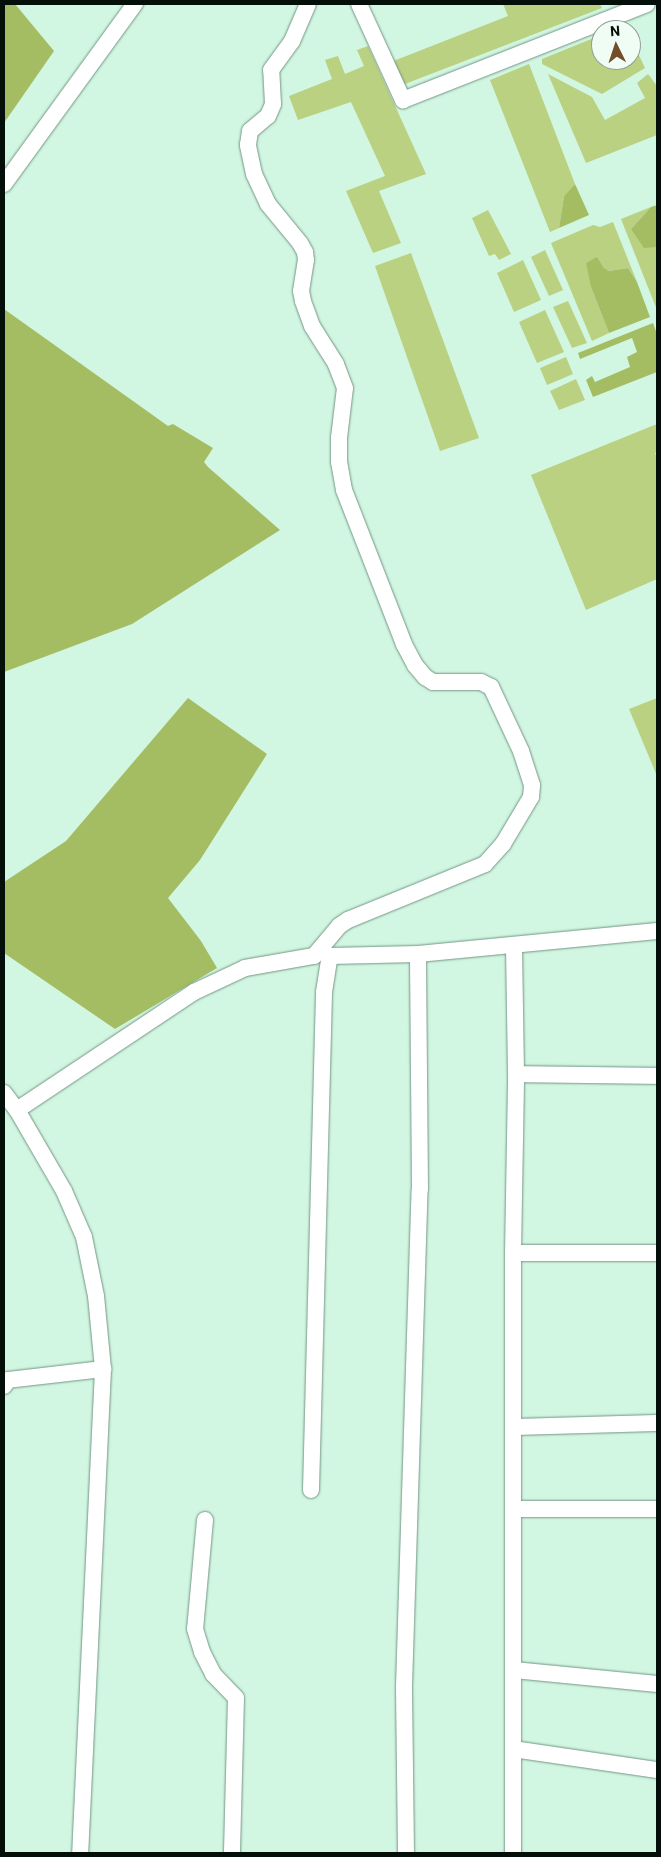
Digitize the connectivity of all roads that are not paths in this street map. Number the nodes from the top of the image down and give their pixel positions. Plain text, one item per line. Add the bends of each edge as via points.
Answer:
1 (135, 4) edge
2 (308, 4) edge
3 (359, 4) edge
4 (647, 4) edge
5 (4, 184) edge
6 (657, 931) edge
7 (514, 946) junction
8 (418, 954) junction
9 (322, 956) junction
10 (516, 1074) junction
11 (657, 1076) edge
12 (4, 1094) edge
13 (17, 1110) junction
14 (514, 1253) junction
15 (657, 1253) edge
16 (103, 1369) junction
17 (4, 1386) edge
18 (657, 1423) edge
19 (514, 1427) junction
20 (311, 1490) dead end
21 (515, 1509) junction
22 (657, 1509) edge
23 (205, 1520) dead end
24 (514, 1670) junction
25 (657, 1684) edge
26 (513, 1749) junction
27 (657, 1770) edge
28 (80, 1853) edge
29 (232, 1853) edge
30 (406, 1853) edge
31 (513, 1853) edge

1 - 5 street
2 - 9 street via 292,40 271,70 273,104 268,116 250,131 248,145 254,174 268,204 305,252 303,301 312,326 336,364 345,388 339,438 344,490 415,665 433,682 481,682 491,687 521,751 532,785 531,797 523,814 485,864 348,920 339,926
3 - 4 street via 403,100
6 - 7 street
7 - 8 street
7 - 10 street
8 - 9 street
8 - 30 street via 420,1189 404,1686
9 - 13 street via 245,968 194,992
9 - 20 street via 324,992
10 - 11 street
10 - 14 street
12 - 13 street
13 - 16 street via 64,1191 84,1237 96,1296
14 - 15 street
14 - 19 street
16 - 17 street via 8,1380
16 - 28 street
18 - 19 street
19 - 21 street
21 - 22 street
21 - 24 street
23 - 29 street via 195,1628 213,1674 236,1698
24 - 25 street
24 - 26 street
26 - 27 street
26 - 31 street

